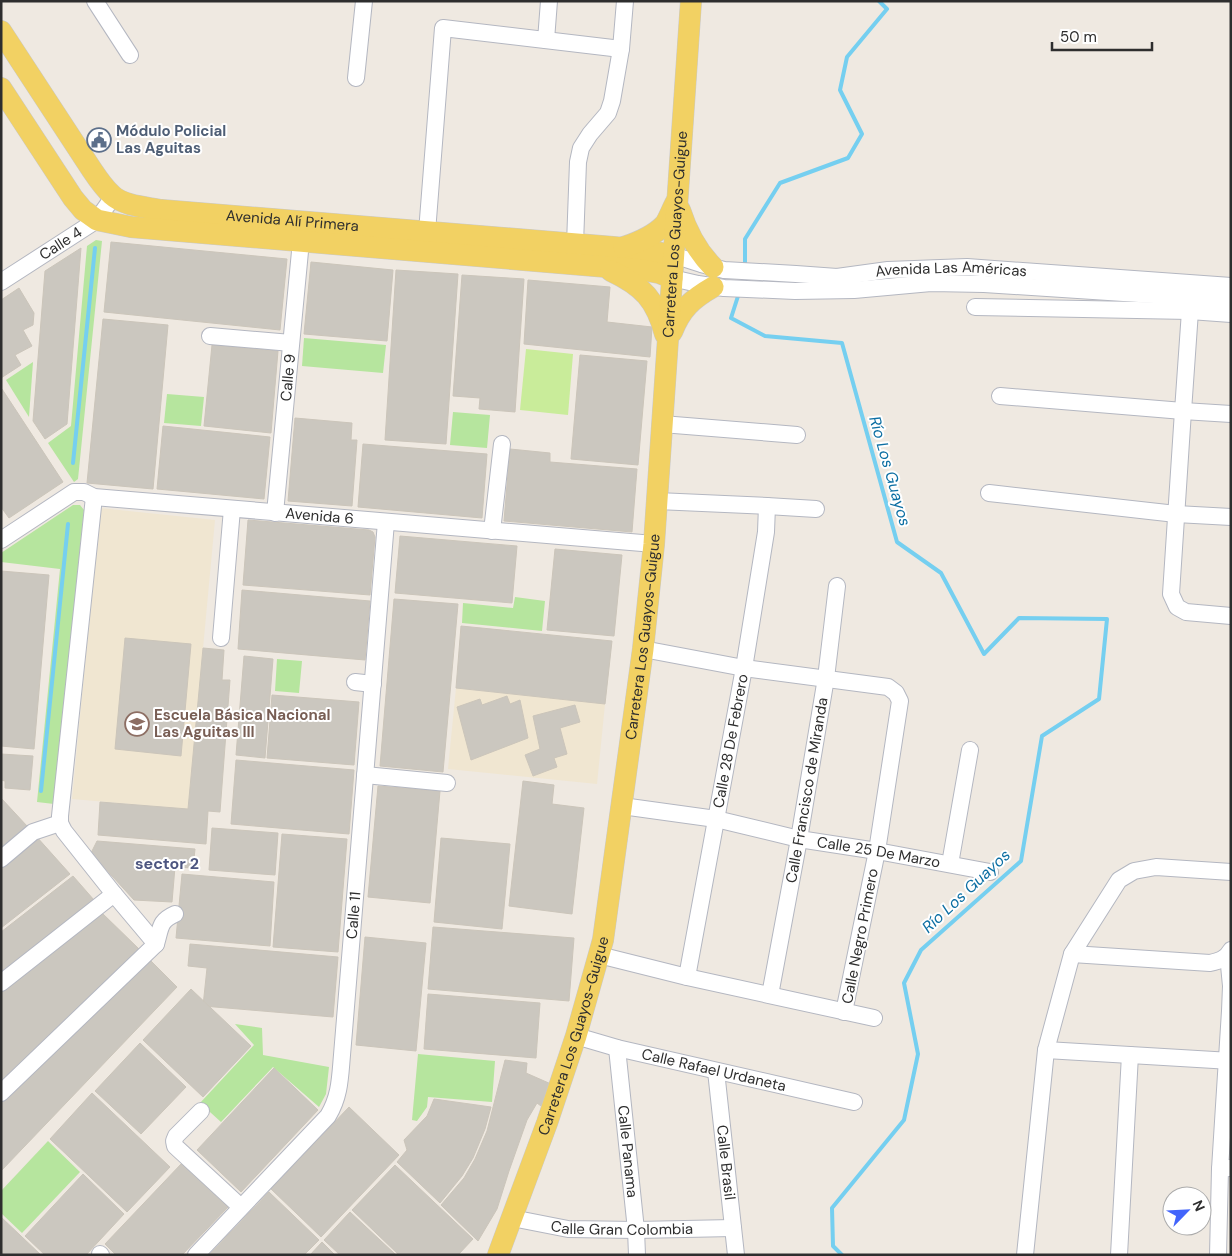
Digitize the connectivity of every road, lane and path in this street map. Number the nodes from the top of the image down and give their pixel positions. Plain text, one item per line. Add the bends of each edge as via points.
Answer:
1 (94, 1) edge
2 (364, 1) edge
3 (549, 1) edge
4 (625, 1) edge
5 (691, 1) edge
6 (1, 31) edge
7 (546, 40) junction
8 (621, 49) junction
9 (130, 55) dead end
10 (356, 78) dead end
11 (1, 88) edge
12 (113, 197) junction
13 (677, 200) junction
14 (97, 220) junction
15 (427, 232) junction
16 (301, 241) junction
17 (574, 244) junction
18 (613, 248) junction
19 (674, 255) junction
20 (599, 266) junction
21 (672, 278) junction
22 (719, 278) junction
23 (1, 282) edge
24 (1231, 286) edge
25 (1231, 300) edge
26 (975, 307) dead end
27 (1190, 311) junction
28 (1231, 314) edge
29 (210, 336) dead end
30 (291, 343) junction
31 (668, 344) junction
32 (1000, 396) dead end
33 (1183, 411) junction
34 (1231, 414) edge
35 (662, 424) junction
36 (797, 435) dead end
37 (502, 444) dead end
38 (989, 494) dead end
39 (94, 497) junction
40 (657, 501) junction
41 (767, 506) junction
42 (232, 509) junction
43 (816, 509) dead end
44 (275, 512) junction
45 (1176, 514) junction
46 (1231, 517) edge
47 (386, 522) junction
48 (492, 531) junction
49 (4, 532) edge
50 (654, 544) junction
51 (837, 586) dead end
52 (1231, 616) edge
53 (221, 638) dead end
54 (643, 649) junction
55 (744, 668) junction
56 (826, 678) junction
57 (355, 682) dead end
58 (373, 684) junction
59 (970, 750) dead end
60 (365, 775) junction
61 (448, 783) dead end
62 (622, 806) junction
63 (716, 819) junction
64 (60, 823) junction
65 (799, 839) junction
66 (877, 851) junction
67 (1, 859) edge
68 (950, 864) junction
69 (990, 872) dead end
70 (1231, 872) edge
71 (114, 894) junction
72 (175, 914) dead end
73 (156, 944) junction
74 (1229, 952) edge
75 (1072, 954) junction
76 (599, 955) junction
77 (687, 976) junction
78 (1, 983) edge
79 (770, 996) junction
80 (844, 1012) junction
81 (874, 1018) dead end
82 (576, 1036) junction
83 (617, 1048) junction
84 (1046, 1050) junction
85 (1130, 1055) junction
86 (1229, 1061) edge
87 (716, 1071) junction
88 (1, 1093) edge
89 (854, 1102) dead end
90 (201, 1111) dead end
91 (1226, 1168) edge
92 (242, 1207) junction
93 (512, 1218) junction
94 (733, 1228) junction
95 (636, 1230) junction
96 (196, 1255) edge
97 (498, 1255) edge
98 (637, 1255) edge
99 (736, 1255) edge
100 (1025, 1255) edge
101 (1119, 1255) edge
102 (1218, 1255) edge

1 - 9 street
2 - 10 street
3 - 7 street
4 - 8 street
5 - 13 main road, Carretera Los Guayos-Guigue
6 - 12 main road
7 - 8 street
7 - 15 street via 443,28
8 - 17 street via 608,112 581,148
11 - 14 main road, Avenida Alí Primera via 73,198
12 - 14 street, Calle 4
12 - 15 main road, Avenida Alí Primera via 161,210
13 - 18 main road via 665,223 652,234 638,243
13 - 19 main road, Carretera Los Guayos-Guigue
13 - 22 main road via 689,235
14 - 16 main road, Avenida Alí Primera via 130,227
14 - 23 street, Calle 4
15 - 17 main road, Avenida Alí Primera
16 - 20 main road, Avenida Alí Primera
16 - 30 street, Calle 9
17 - 18 main road, Avenida Alí Primera
18 - 19 main road, Avenida Alí Primera
19 - 21 main road, Carretera Los Guayos-Guigue
19 - 22 street, Avenida Las Américas
20 - 21 main road, Avenida Alí Primera via 643,270
20 - 31 main road via 629,280 649,297 658,311
21 - 22 street, Avenida Las Américas
21 - 31 main road, Carretera Los Guayos-Guigue
22 - 24 street, Avenida Las Américas via 796,274 836,276 967,267
22 - 25 street, Avenida Las Américas via 795,292 931,283
22 - 31 main road via 686,306 678,317
26 - 27 street
27 - 28 street
27 - 33 street
29 - 30 street
30 - 44 street, Calle 9 via 294,377
31 - 35 main road, Carretera Los Guayos-Guigue
32 - 33 street
33 - 34 street
33 - 45 street
35 - 36 street
35 - 40 main road, Carretera Los Guayos-Guigue
37 - 48 street
38 - 45 street
39 - 42 street, Avenida 6
39 - 49 street, Avenida 6 via 74,492
39 - 64 street
40 - 41 street
40 - 50 main road, Carretera Los Guayos-Guigue
41 - 43 street
41 - 55 street, Calle 28 De Febrero via 766,532
42 - 44 street, Avenida 6
42 - 53 street
44 - 47 street, Avenida 6
45 - 46 street
45 - 52 street via 1172,594 1176,607 1186,612
47 - 48 street, Avenida 6
47 - 58 street, Calle 11
48 - 50 street, Avenida 6 via 535,539
50 - 54 main road, Carretera Los Guayos-Guigue
51 - 56 street, Calle Francisco de Miranda
54 - 55 street
54 - 62 main road, Carretera Los Guayos-Guigue
55 - 56 street
55 - 63 street, Calle 28 De Febrero
56 - 65 street, Calle Francisco de Miranda
56 - 66 street, Calle Negro Primero via 888,686 900,701
57 - 58 street
58 - 60 street, Calle 11
59 - 68 street
60 - 61 street
60 - 92 street, Calle 11 via 360,914 338,1094 328,1116
62 - 63 street, Calle 25 De Marzo
62 - 76 main road, Carretera Los Guayos-Guigue
63 - 65 street, Calle 25 De Marzo
63 - 77 street, Calle 28 De Febrero
64 - 67 street via 33,832
64 - 71 street
65 - 66 street, Calle 25 De Marzo
65 - 79 street, Calle Francisco de Miranda
66 - 68 street, Calle 25 De Marzo
66 - 80 street, Calle Negro Primero
68 - 69 street, Calle 25 De Marzo
70 - 75 street via 1156,868 1134,871 1119,880
71 - 73 street
71 - 78 street
72 - 73 street via 162,922
73 - 88 street
74 - 75 street via 1220,961 1210,964
74 - 86 street
75 - 84 street
76 - 77 street
76 - 82 main road, Carretera Los Guayos-Guigue
77 - 79 street
79 - 80 street
80 - 81 street
82 - 83 street, Calle Rafael Urdaneta
82 - 93 main road, Carretera Los Guayos-Guigue
83 - 87 street, Calle Rafael Urdaneta
83 - 95 street, Calle Panama
84 - 85 street
84 - 100 street
85 - 86 street
85 - 101 street
86 - 91 street
87 - 89 street, Calle Rafael Urdaneta
87 - 94 street, Calle Brasil
90 - 92 street via 176,1136 175,1146
91 - 102 street
92 - 96 street, Calle 11
93 - 95 street, Calle Gran Colombia via 568,1229
93 - 97 main road, Carretera Los Guayos-Guigue
94 - 95 street, Calle Gran Colombia
94 - 99 street, Calle Brasil
95 - 98 street, Calle Panama

